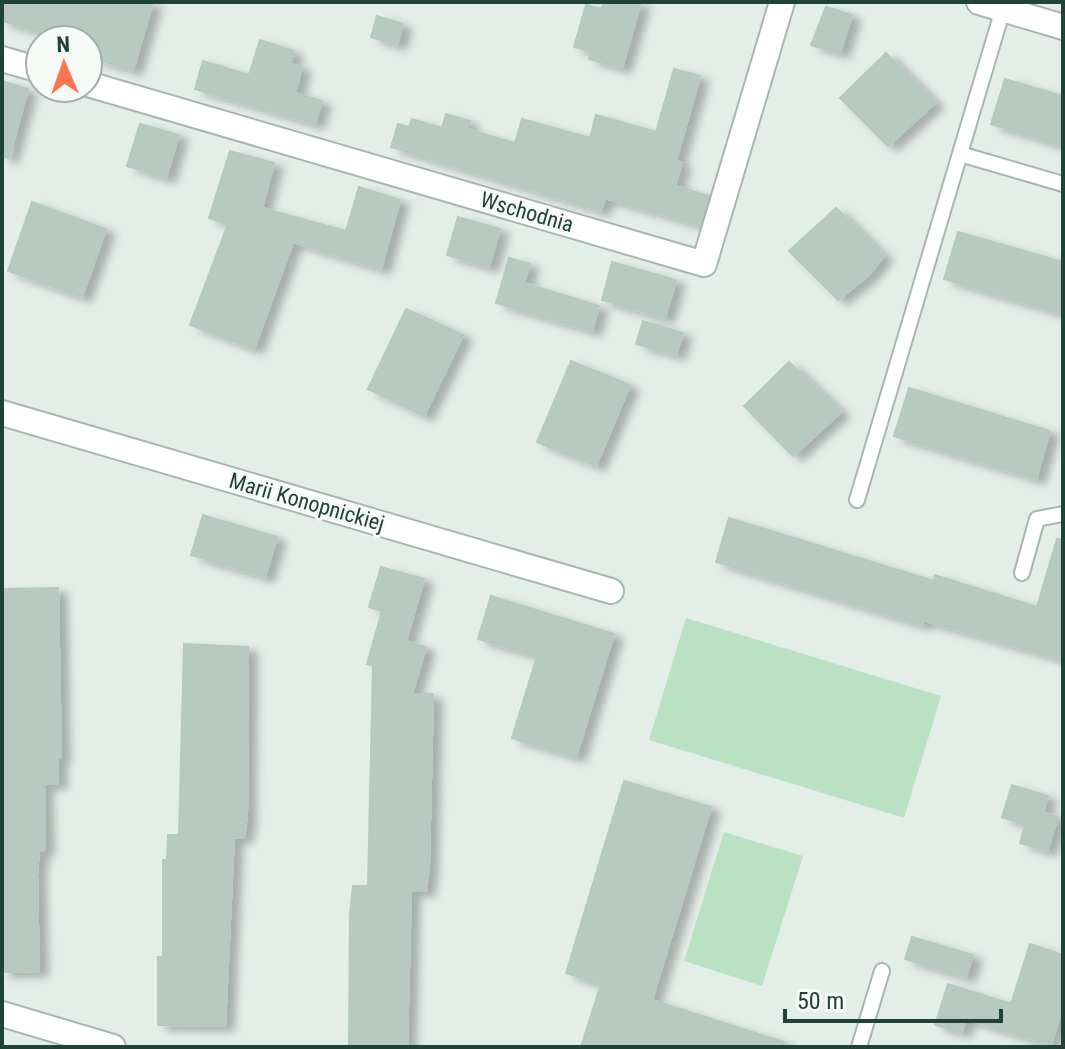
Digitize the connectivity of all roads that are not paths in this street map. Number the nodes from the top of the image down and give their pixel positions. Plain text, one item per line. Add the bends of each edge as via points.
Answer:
1 (782, 2) edge
2 (979, 2) edge
3 (1003, 9) junction
4 (1063, 27) edge
5 (2, 59) edge
6 (24, 65) edge
7 (104, 89) edge
8 (960, 154) junction
9 (1063, 184) edge
10 (2, 413) edge
11 (857, 500) dead end
12 (1063, 514) edge
13 (1022, 573) dead end
14 (611, 591) dead end
15 (882, 971) dead end
16 (2, 1014) edge
17 (113, 1047) edge
18 (859, 1047) edge

1 - 7 street, Wschodnia via 704,264
2 - 3 street
3 - 4 street
3 - 8 lane
5 - 6 street
8 - 9 lane
8 - 11 lane
10 - 14 street, Marii Konopnickiej
12 - 13 lane via 1037,519
15 - 18 lane
16 - 17 street

